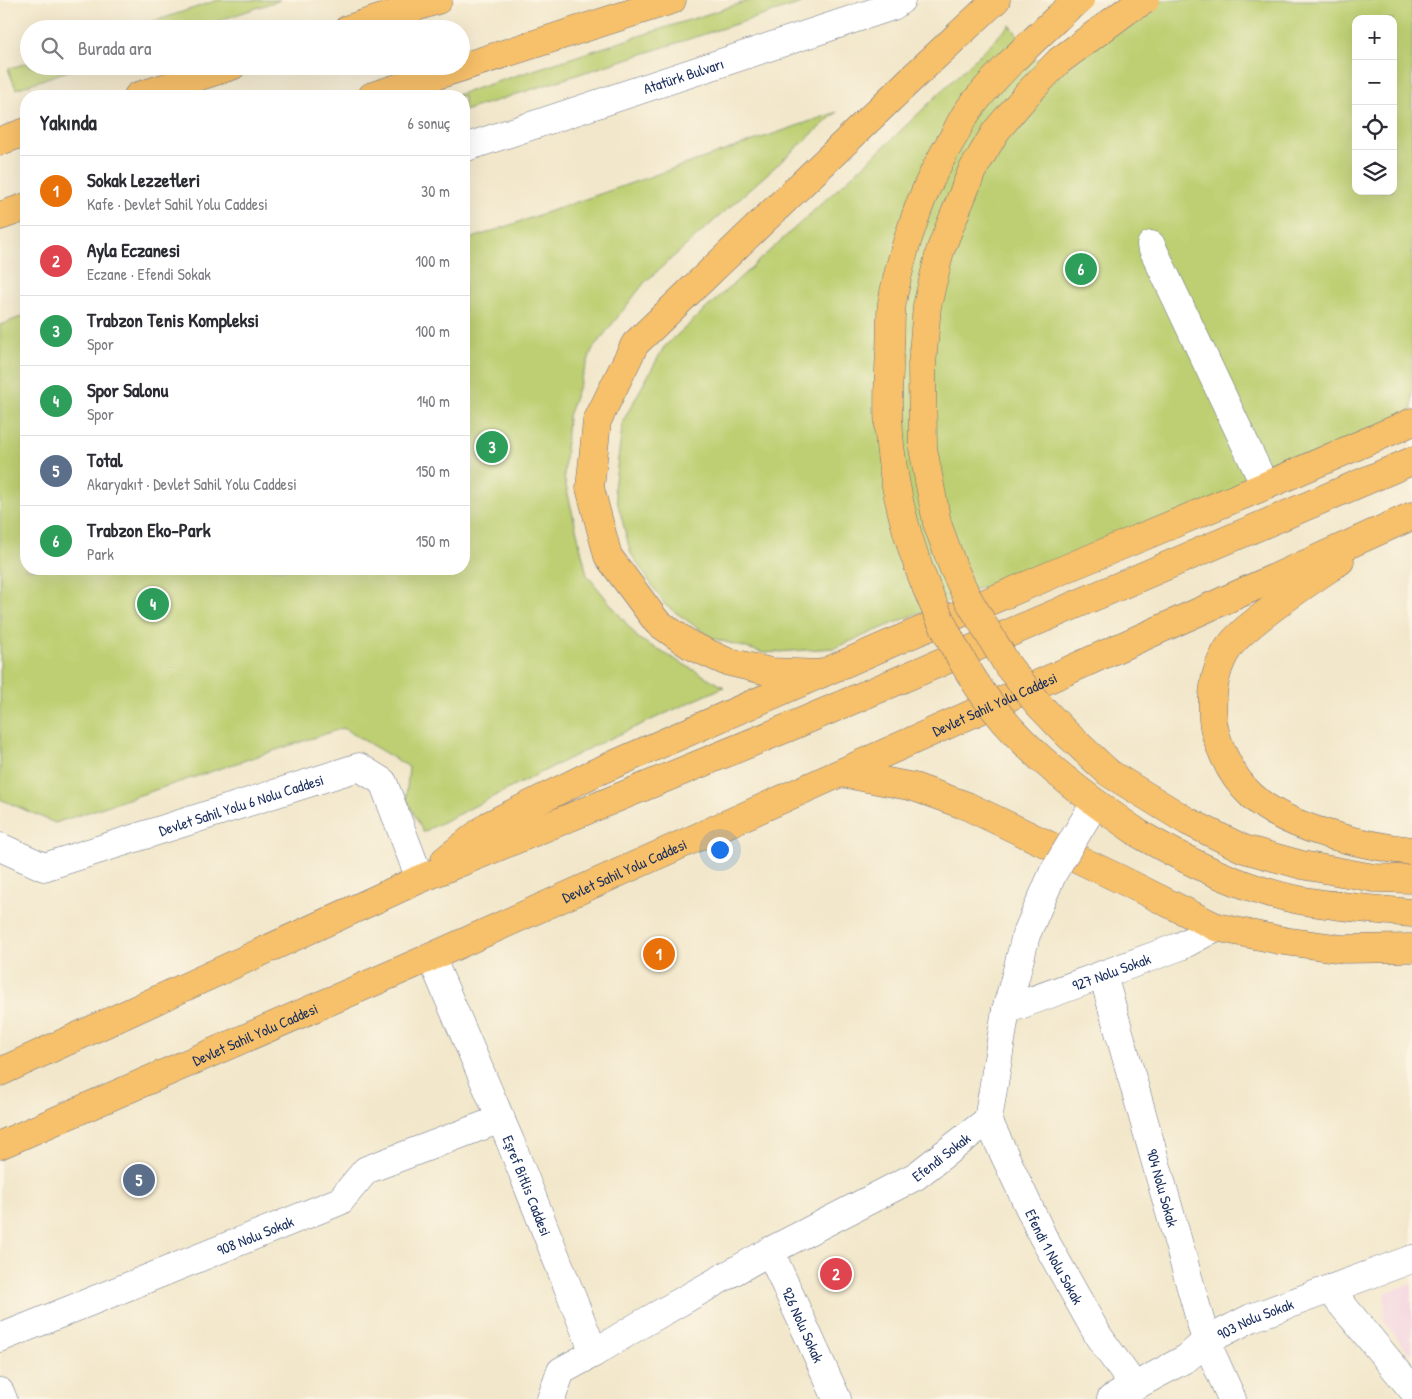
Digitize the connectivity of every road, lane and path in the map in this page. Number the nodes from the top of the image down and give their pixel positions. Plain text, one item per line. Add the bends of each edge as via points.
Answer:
1 (438, 0) edge
2 (672, 0) edge
3 (901, 0) edge
4 (996, 0) edge
5 (1080, 0) edge
6 (1145, 0) edge
7 (376, 20) edge
8 (470, 65) edge
9 (204, 75) edge
10 (438, 75) edge
11 (157, 90) edge
12 (391, 90) edge
13 (20, 134) edge
14 (0, 141) edge
15 (470, 146) edge
16 (20, 209) edge
17 (0, 216) edge
18 (1151, 245) dead end
19 (1412, 422) edge
20 (1412, 462) edge
21 (1265, 486) junction
22 (1403, 520) edge
23 (820, 674) junction
24 (841, 773) junction
25 (1095, 803) junction
26 (0, 847) edge
27 (1412, 851) edge
28 (420, 879) junction
29 (1412, 879) edge
30 (1412, 913) edge
31 (1216, 927) junction
32 (1412, 948) edge
33 (431, 958) junction
34 (1103, 974) junction
35 (1006, 1010) junction
36 (0, 1072) edge
37 (501, 1120) junction
38 (988, 1120) junction
39 (0, 1145) edge
40 (770, 1251) junction
41 (1412, 1259) edge
42 (1329, 1289) junction
43 (0, 1338) edge
44 (1206, 1341) junction
45 (594, 1353) junction
46 (1412, 1389) edge
47 (0, 1392) edge
48 (1122, 1393) edge
49 (3, 1399) edge
50 (551, 1399) edge
51 (837, 1399) edge
52 (1232, 1399) edge

1 - 7 main road
2 - 8 main road
3 - 15 street, Atatürk Bulvarı via 893,6
4 - 23 main road via 635,344 596,421 590,488 608,556 657,622 690,645 725,662 771,672
5 - 25 main road, bridge via 1010,62 968,110 931,175 906,241 892,304 890,445 907,533 954,645 982,693 1010,727 1042,759
6 - 29 main road, bridge via 1115,18 1059,61 996,131 972,171 940,251 927,306 922,364 923,448 937,522 967,597 1008,666 1038,704 1109,773 1188,821 1244,849 1302,865 1374,878
9 - 11 main road
10 - 12 main road
13 - 14 main road
16 - 17 main road
18 - 21 street
19 - 21 main road
20 - 28 main road via 792,726
21 - 23 main road
22 - 24 main road, Devlet Sahil Yolu Caddesi
22 - 27 main road via 1242,632 1219,665 1211,705 1220,749 1232,775 1252,797 1272,810 1317,830 1349,840
23 - 28 main road via 592,774 489,824
24 - 31 main road via 914,787 967,806
24 - 33 main road, Devlet Sahil Yolu Caddesi
25 - 30 main road, bridge via 1185,860 1244,885 1298,900
25 - 35 street, bridge via 1053,873 1026,935
26 - 28 street, Devlet Sahil Yolu 6 Nolu Caddesi via 44,867 359,767 383,782
28 - 36 main road
31 - 32 main road via 1342,949
31 - 34 street, 927 Nolu Sokak via 1181,946
33 - 37 street, Eşref Bitlis Caddesi
33 - 39 main road, Devlet Sahil Yolu Caddesi
34 - 35 street, 927 Nolu Sokak
34 - 44 street, 904 Nolu Sokak
35 - 38 street
37 - 43 street, 908 Nolu Sokak via 366,1170 340,1201
37 - 45 street, Eşref Bitlis Caddesi
38 - 40 street, Efendi Sokak via 916,1176
38 - 48 street, Efendi 1 Nolu Sokak via 1043,1237 1099,1337
40 - 45 street, Efendi Sokak
40 - 51 street, 926 Nolu Sokak
41 - 42 street, 903 Nolu Sokak
42 - 44 street, 903 Nolu Sokak via 1251,1318
42 - 46 street
44 - 48 street, 903 Nolu Sokak via 1188,1358
44 - 52 street, 904 Nolu Sokak
45 - 50 street via 561,1371
47 - 49 street

